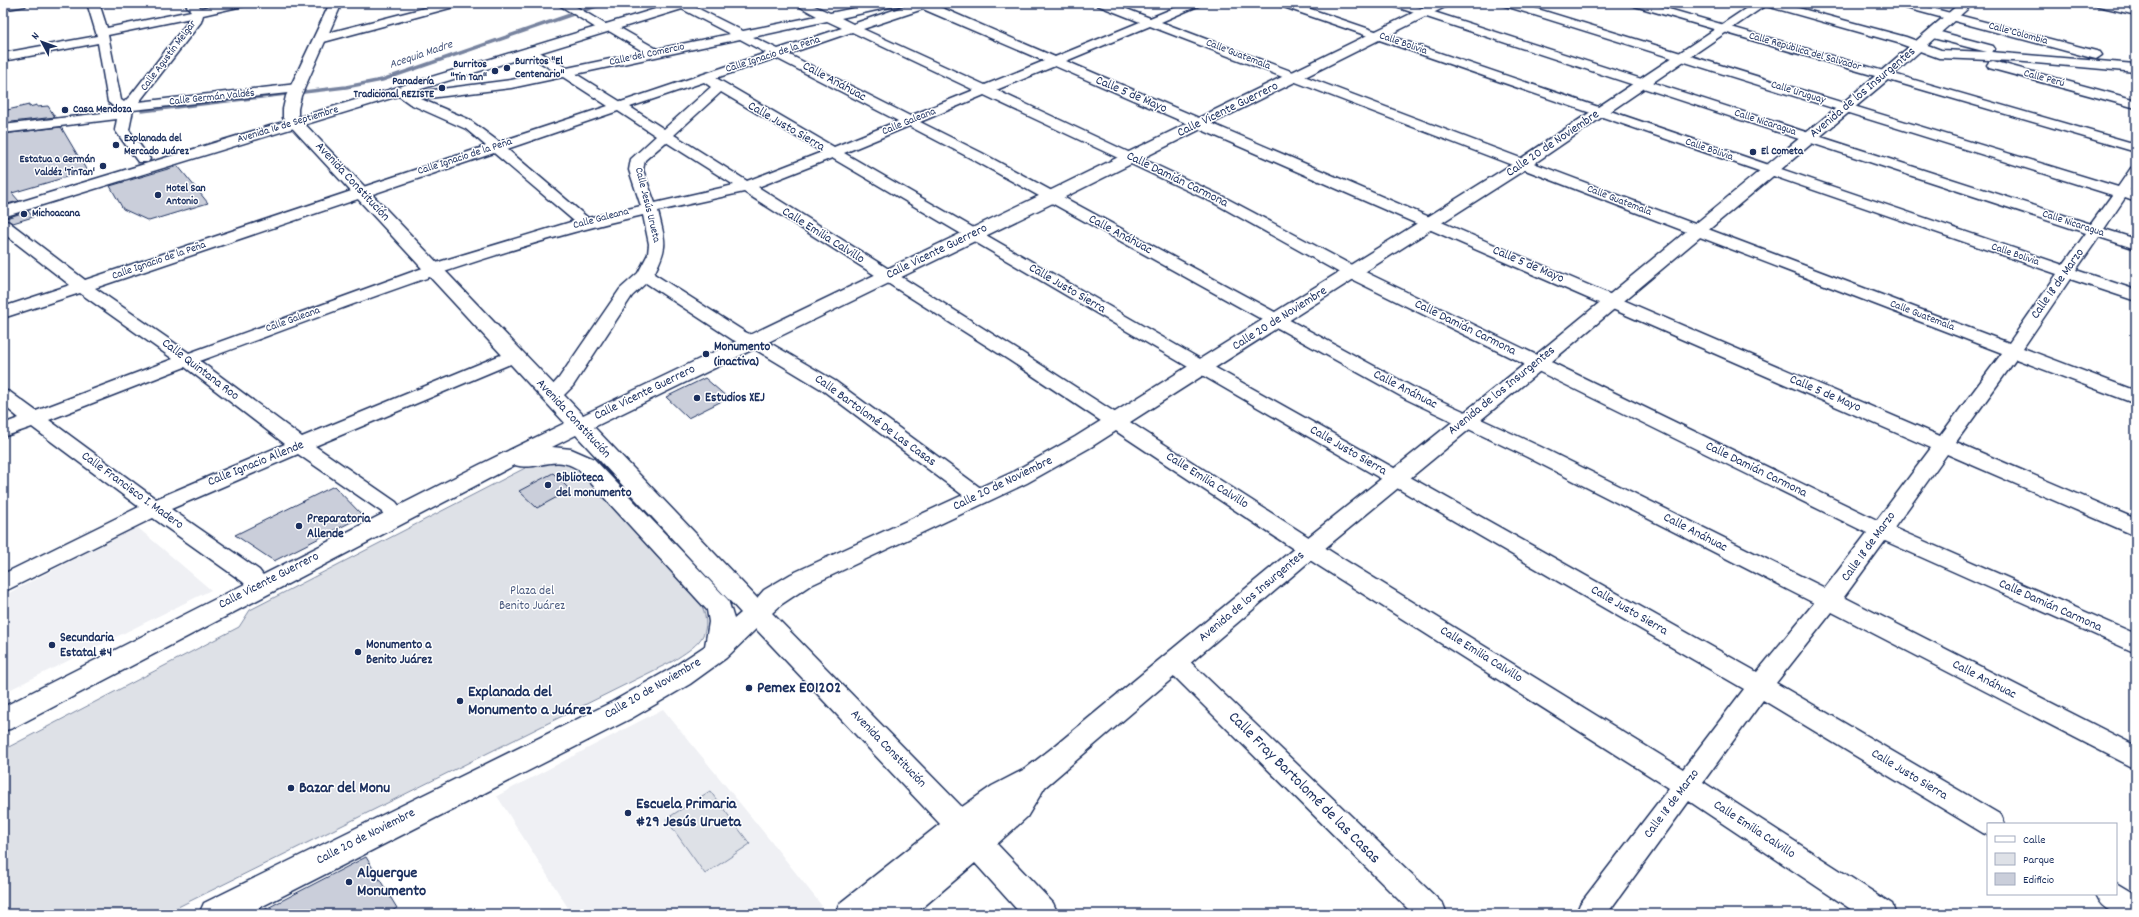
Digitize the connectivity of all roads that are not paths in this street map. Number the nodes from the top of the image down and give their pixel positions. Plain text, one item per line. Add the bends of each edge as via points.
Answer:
1 (21, 3) edge
2 (93, 3) edge
3 (243, 3) edge
4 (336, 3) edge
5 (458, 3) edge
6 (562, 3) edge
7 (799, 3) edge
8 (895, 3) edge
9 (1101, 3) edge
10 (1196, 3) edge
11 (1282, 3) edge
12 (1394, 3) edge
13 (1443, 3) edge
14 (1506, 3) edge
15 (1635, 3) edge
16 (1763, 3) edge
17 (1767, 3) edge
18 (1899, 3) edge
19 (1968, 3) edge
20 (2098, 3) edge
21 (680, 4) edge
22 (924, 4) edge
23 (3, 6) edge
24 (194, 8) edge
25 (1424, 12) junction
26 (2136, 12) edge
27 (828, 17) junction
28 (1953, 17) junction
29 (1151, 22) junction
30 (604, 26) junction
31 (853, 29) junction
32 (1724, 29) junction
33 (1933, 34) junction
34 (102, 36) junction
35 (743, 36) junction
36 (1377, 36) junction
37 (320, 39) junction
38 (1918, 47) junction
39 (531, 51) junction
40 (654, 53) junction
41 (778, 53) junction
42 (1952, 56) junction
43 (3, 57) edge
44 (1682, 57) junction
45 (2014, 58) junction
46 (1053, 62) junction
47 (2135, 68) edge
48 (565, 72) junction
49 (1885, 75) junction
50 (1295, 76) junction
51 (711, 82) junction
52 (1643, 83) junction
53 (985, 90) junction
54 (296, 92) junction
55 (403, 94) junction
56 (2136, 104) edge
57 (618, 106) junction
58 (1845, 108) junction
59 (126, 110) junction
60 (1600, 112) junction
61 (293, 121) junction
62 (910, 121) junction
63 (1199, 124) junction
64 (3, 129) edge
65 (663, 135) junction
66 (1810, 137) junction
67 (495, 147) junction
68 (2136, 148) edge
69 (832, 153) junction
70 (1130, 158) junction
71 (143, 159) dead end
72 (1524, 164) junction
73 (1769, 170) junction
74 (2136, 171) edge
75 (744, 187) junction
76 (361, 192) junction
77 (2129, 194) edge
78 (1051, 197) junction
79 (3, 204) edge
80 (649, 207) junction
81 (3, 212) edge
82 (585, 223) junction
83 (1431, 223) junction
84 (3, 225) edge
85 (1697, 231) junction
86 (2095, 231) junction
87 (974, 234) junction
88 (2136, 244) edge
89 (432, 269) junction
90 (2066, 272) junction
91 (1353, 273) junction
92 (645, 275) junction
93 (887, 276) junction
94 (83, 287) junction
95 (2136, 296) edge
96 (1612, 302) junction
97 (3, 313) edge
98 (1278, 320) junction
99 (752, 342) junction
100 (2013, 350) junction
101 (514, 356) junction
102 (187, 360) junction
103 (1538, 363) junction
104 (1202, 368) junction
105 (3, 396) edge
106 (552, 396) junction
107 (2136, 398) edge
108 (33, 418) junction
109 (1466, 420) junction
110 (1114, 422) junction
111 (579, 425) junction
112 (3, 431) edge
113 (1943, 443) junction
114 (301, 446) junction
115 (487, 470) junction
116 (1396, 478) junction
117 (979, 497) junction
118 (154, 508) junction
119 (396, 516) junction
120 (2136, 528) edge
121 (1881, 531) junction
122 (1310, 548) junction
123 (3, 584) edge
124 (260, 586) junction
125 (1829, 600) junction
126 (755, 612) junction
127 (2136, 644) edge
128 (717, 650) junction
129 (1174, 662) junction
130 (1760, 686) junction
131 (3, 720) edge
132 (2136, 758) edge
133 (1686, 785) junction
134 (1990, 823) edge
135 (968, 834) junction
136 (2111, 895) edge
137 (2136, 910) edge
138 (215, 914) edge
139 (851, 914) edge
140 (892, 914) edge
141 (1042, 914) edge
142 (1433, 914) edge
143 (1590, 914) edge
144 (1882, 914) edge

1 - 23 main road
2 - 34 street
3 - 24 street
4 - 37 main road
5 - 37 street
6 - 30 street
7 - 27 street, Calle Damián Carmona
8 - 27 street, Calle del Comercio
9 - 29 street, Calle Guatemala
10 - 29 street, Calle Galeana
11 - 36 street, Calle Bolivia
12 - 25 street, Calle Nicaragua
13 - 25 main road, Calle Vicente Guerrero
14 - 44 street, Calle Uruguay
15 - 32 street, Calle República del Salvador
16 - 32 main road, Calle 20 de Noviembre
17 - 38 street via 1902,40
18 - 28 street, Calle Colombia
19 - 28 main road, Avenida de los Insurgentes
20 - 26 street
21 - 30 main road, Avenida 16 de Septiembre
21 - 35 street, Calle Anáhuac
22 - 31 street, Calle Ignacio de la Peña
22 - 46 street, Calle 5 de Mayo
24 - 34 street
24 - 59 street, Calle Agustín Melgar via 197,19 191,29
25 - 36 main road, Calle Vicente Guerrero
25 - 52 street, Calle Nicaragua
27 - 31 street, Calle Damián Carmona
27 - 35 street, Calle del Comercio
28 - 33 main road, Avenida de los Insurgentes
28 - 47 street, Calle Colombia via 2120,61
29 - 46 street, Calle Galeana
29 - 50 street, Calle Guatemala
30 - 39 main road, Avenida 16 de Septiembre
30 - 40 street
30 - 61 main road, Avenida 16 de Septiembre
31 - 41 street, Calle Ignacio de la Peña
31 - 53 street, Calle Damián Carmona
32 - 44 main road, Calle 20 de Noviembre
32 - 49 street, Calle República del Salvador
33 - 38 main road, Avenida de los Insurgentes
33 - 45 street
34 - 43 street
34 - 59 street via 116,102
35 - 40 street, Calle del Comercio
35 - 41 street, Calle Anáhuac
36 - 50 main road, Calle Vicente Guerrero
36 - 60 street, Calle Bolivia
37 - 54 main road
38 - 42 street via 1929,52
38 - 49 main road, Avenida de los Insurgentes
39 - 48 street, Calle Emilia Calvillo
39 - 55 main road, Avenida 16 de Septiembre
40 - 48 street, Calle del Comercio
41 - 51 street, Calle Ignacio de la Peña
41 - 62 street, Calle Anáhuac
42 - 45 street
42 - 56 street, Calle Perú via 2006,68
44 - 52 main road, Calle 20 de Noviembre
44 - 58 street, Calle Uruguay
45 - 47 street
46 - 53 street, Calle Galeana
46 - 63 street, Calle 5 de Mayo
48 - 55 street, Calle del Comercio via 511,84
48 - 57 street, Calle Emilia Calvillo
49 - 58 main road, Avenida de los Insurgentes
49 - 68 street, Calle República del Salvador
50 - 63 main road, Calle Vicente Guerrero
50 - 72 street, Calle Guatemala
51 - 57 street, Calle Ignacio de la Peña
51 - 65 street, Calle Jesús Urueta
51 - 69 street, Calle Justo Sierra
52 - 60 main road, Calle 20 de Noviembre
52 - 66 street, Calle Nicaragua
53 - 62 street, Calle Galeana
53 - 70 street, Calle Damián Carmona
54 - 59 street, Calle Germán Valdés
54 - 61 main road via 290,110
55 - 61 main road, Avenida 16 de Septiembre
55 - 67 street via 418,103 459,119
57 - 65 street, Calle Emilia Calvillo
57 - 67 street, Calle Ignacio de la Peña
58 - 66 main road, Avenida de los Insurgentes
58 - 77 street, Calle Uruguay
59 - 64 street, Calle Germán Valdés
59 - 71 street via 122,130
60 - 72 main road, Calle 20 de Noviembre
60 - 73 street, Calle Bolivia
61 - 76 main road, Avenida Constitución
61 - 79 main road, Avenida 16 de Septiembre
61 - 81 main road, Avenida 16 de Septiembre
62 - 69 street, Calle Galeana
62 - 78 street, Calle Anáhuac
63 - 70 main road, Calle Vicente Guerrero
63 - 83 street, Calle 5 de Mayo
65 - 75 street, Calle Emilia Calvillo
65 - 80 street, Calle Jesús Urueta via 644,152 636,164
66 - 73 main road, Avenida de los Insurgentes
66 - 86 street, Calle Nicaragua
67 - 76 street, Calle Ignacio de la Peña
67 - 82 street
69 - 75 street, Calle Galeana
69 - 87 street, Calle Justo Sierra
70 - 78 main road, Calle Vicente Guerrero
70 - 91 street, Calle Damián Carmona via 1266,224
72 - 83 main road, Calle 20 de Noviembre
72 - 85 street, Calle Guatemala
73 - 85 main road, Avenida de los Insurgentes
73 - 90 street, Calle Bolivia
74 - 77 street, Calle 18 de Marzo
75 - 80 street, Calle Galeana
75 - 93 street, Calle Emilia Calvillo
76 - 89 main road, Avenida Constitución
76 - 94 street, Calle Ignacio de la Peña
77 - 86 street, Calle 18 de Marzo
78 - 87 main road, Calle Vicente Guerrero
78 - 98 street, Calle Anáhuac
80 - 82 street, Calle Galeana
80 - 92 street, Calle Jesús Urueta via 657,244 656,254
82 - 89 street, Calle Galeana
83 - 91 main road, Calle 20 de Noviembre
83 - 96 street, Calle 5 de Mayo
84 - 94 street, Calle Quintana Roo
85 - 96 main road, Avenida de los Insurgentes
85 - 100 street, Calle Guatemala
86 - 88 street, Calle Nicaragua
86 - 90 street, Calle 18 de Marzo
87 - 93 main road, Calle Vicente Guerrero
87 - 104 street, Calle Justo Sierra
89 - 101 main road, Avenida Constitución
89 - 102 street, Calle Galeana
90 - 95 street, Calle Bolivia
90 - 100 street, Calle 18 de Marzo
91 - 98 main road, Calle 20 de Noviembre
91 - 103 street, Calle Damián Carmona
92 - 99 street, Calle Bartolomé De Las Casas
92 - 106 street, Calle Jesús Urueta via 626,293 566,382
93 - 99 main road, Calle Vicente Guerrero
93 - 110 street, Calle Emilia Calvillo
94 - 97 street, Calle Ignacio de la Peña
94 - 102 street, Calle Quintana Roo
96 - 103 main road, Avenida de los Insurgentes
96 - 113 street, Calle 5 de Mayo
98 - 104 main road, Calle 20 de Noviembre
98 - 109 street, Calle Anáhuac via 1413,395
99 - 111 main road, Calle Vicente Guerrero
99 - 117 street, Calle Bartolomé De Las Casas via 839,392
100 - 107 street, Calle Guatemala
100 - 113 street, Calle 18 de Marzo
101 - 106 main road, Avenida Constitución
101 - 114 street, Calle Ignacio Allende
102 - 108 street, Calle Galeana
102 - 114 street, Calle Quintana Roo
103 - 109 main road, Avenida de los Insurgentes
103 - 121 street, Calle Damián Carmona
104 - 110 main road, Calle 20 de Noviembre
104 - 116 street, Calle Justo Sierra
105 - 108 street, Calle Francisco I. Madero
106 - 111 main road, Avenida Constitución
108 - 112 street, Calle Galeana
108 - 118 street, Calle Francisco I. Madero
109 - 116 main road, Avenida de los Insurgentes
109 - 125 street, Calle Anáhuac
110 - 117 main road, Calle 20 de Noviembre via 1044,465
110 - 122 street, Calle Emilia Calvillo
111 - 115 main road, Calle Vicente Guerrero
111 - 126 main road, Avenida Constitución
113 - 120 street, Calle 5 de Mayo
113 - 121 street, Calle 18 de Marzo
114 - 118 street, Calle Ignacio Allende
114 - 119 street, Calle Quintana Roo via 389,507
115 - 119 main road, Calle Vicente Guerrero
115 - 128 main road via 542,454 565,454 586,464 719,607 722,622
116 - 122 main road, Avenida de los Insurgentes
116 - 130 street, Calle Justo Sierra
117 - 126 main road, Calle 20 de Noviembre via 800,580
118 - 123 street, Calle Ignacio Allende
118 - 124 street, Calle Francisco I. Madero via 251,576
119 - 124 main road, Calle Vicente Guerrero
121 - 125 street, Calle 18 de Marzo
121 - 127 street, Calle Damián Carmona
122 - 129 main road, Avenida de los Insurgentes
122 - 133 street, Calle Emilia Calvillo
124 - 131 main road, Calle Vicente Guerrero
125 - 130 street, Calle 18 de Marzo
125 - 132 street, Calle Anáhuac
126 - 128 main road, Calle 20 de Noviembre
126 - 135 main road, Avenida Constitución
128 - 138 main road, Calle 20 de Noviembre via 681,676 622,710
129 - 135 main road, Avenida de los Insurgentes via 1035,778 1002,795
129 - 142 street, Calle Fray Bartolomé de las Casas
130 - 133 street, Calle 18 de Marzo
130 - 134 street, Calle Justo Sierra
133 - 143 street, Calle 18 de Marzo
133 - 144 street, Calle Emilia Calvillo
135 - 139 main road, Avenida de los Insurgentes
135 - 140 main road, Avenida de los Insurgentes
135 - 141 main road, Avenida Constitución
136 - 137 street

